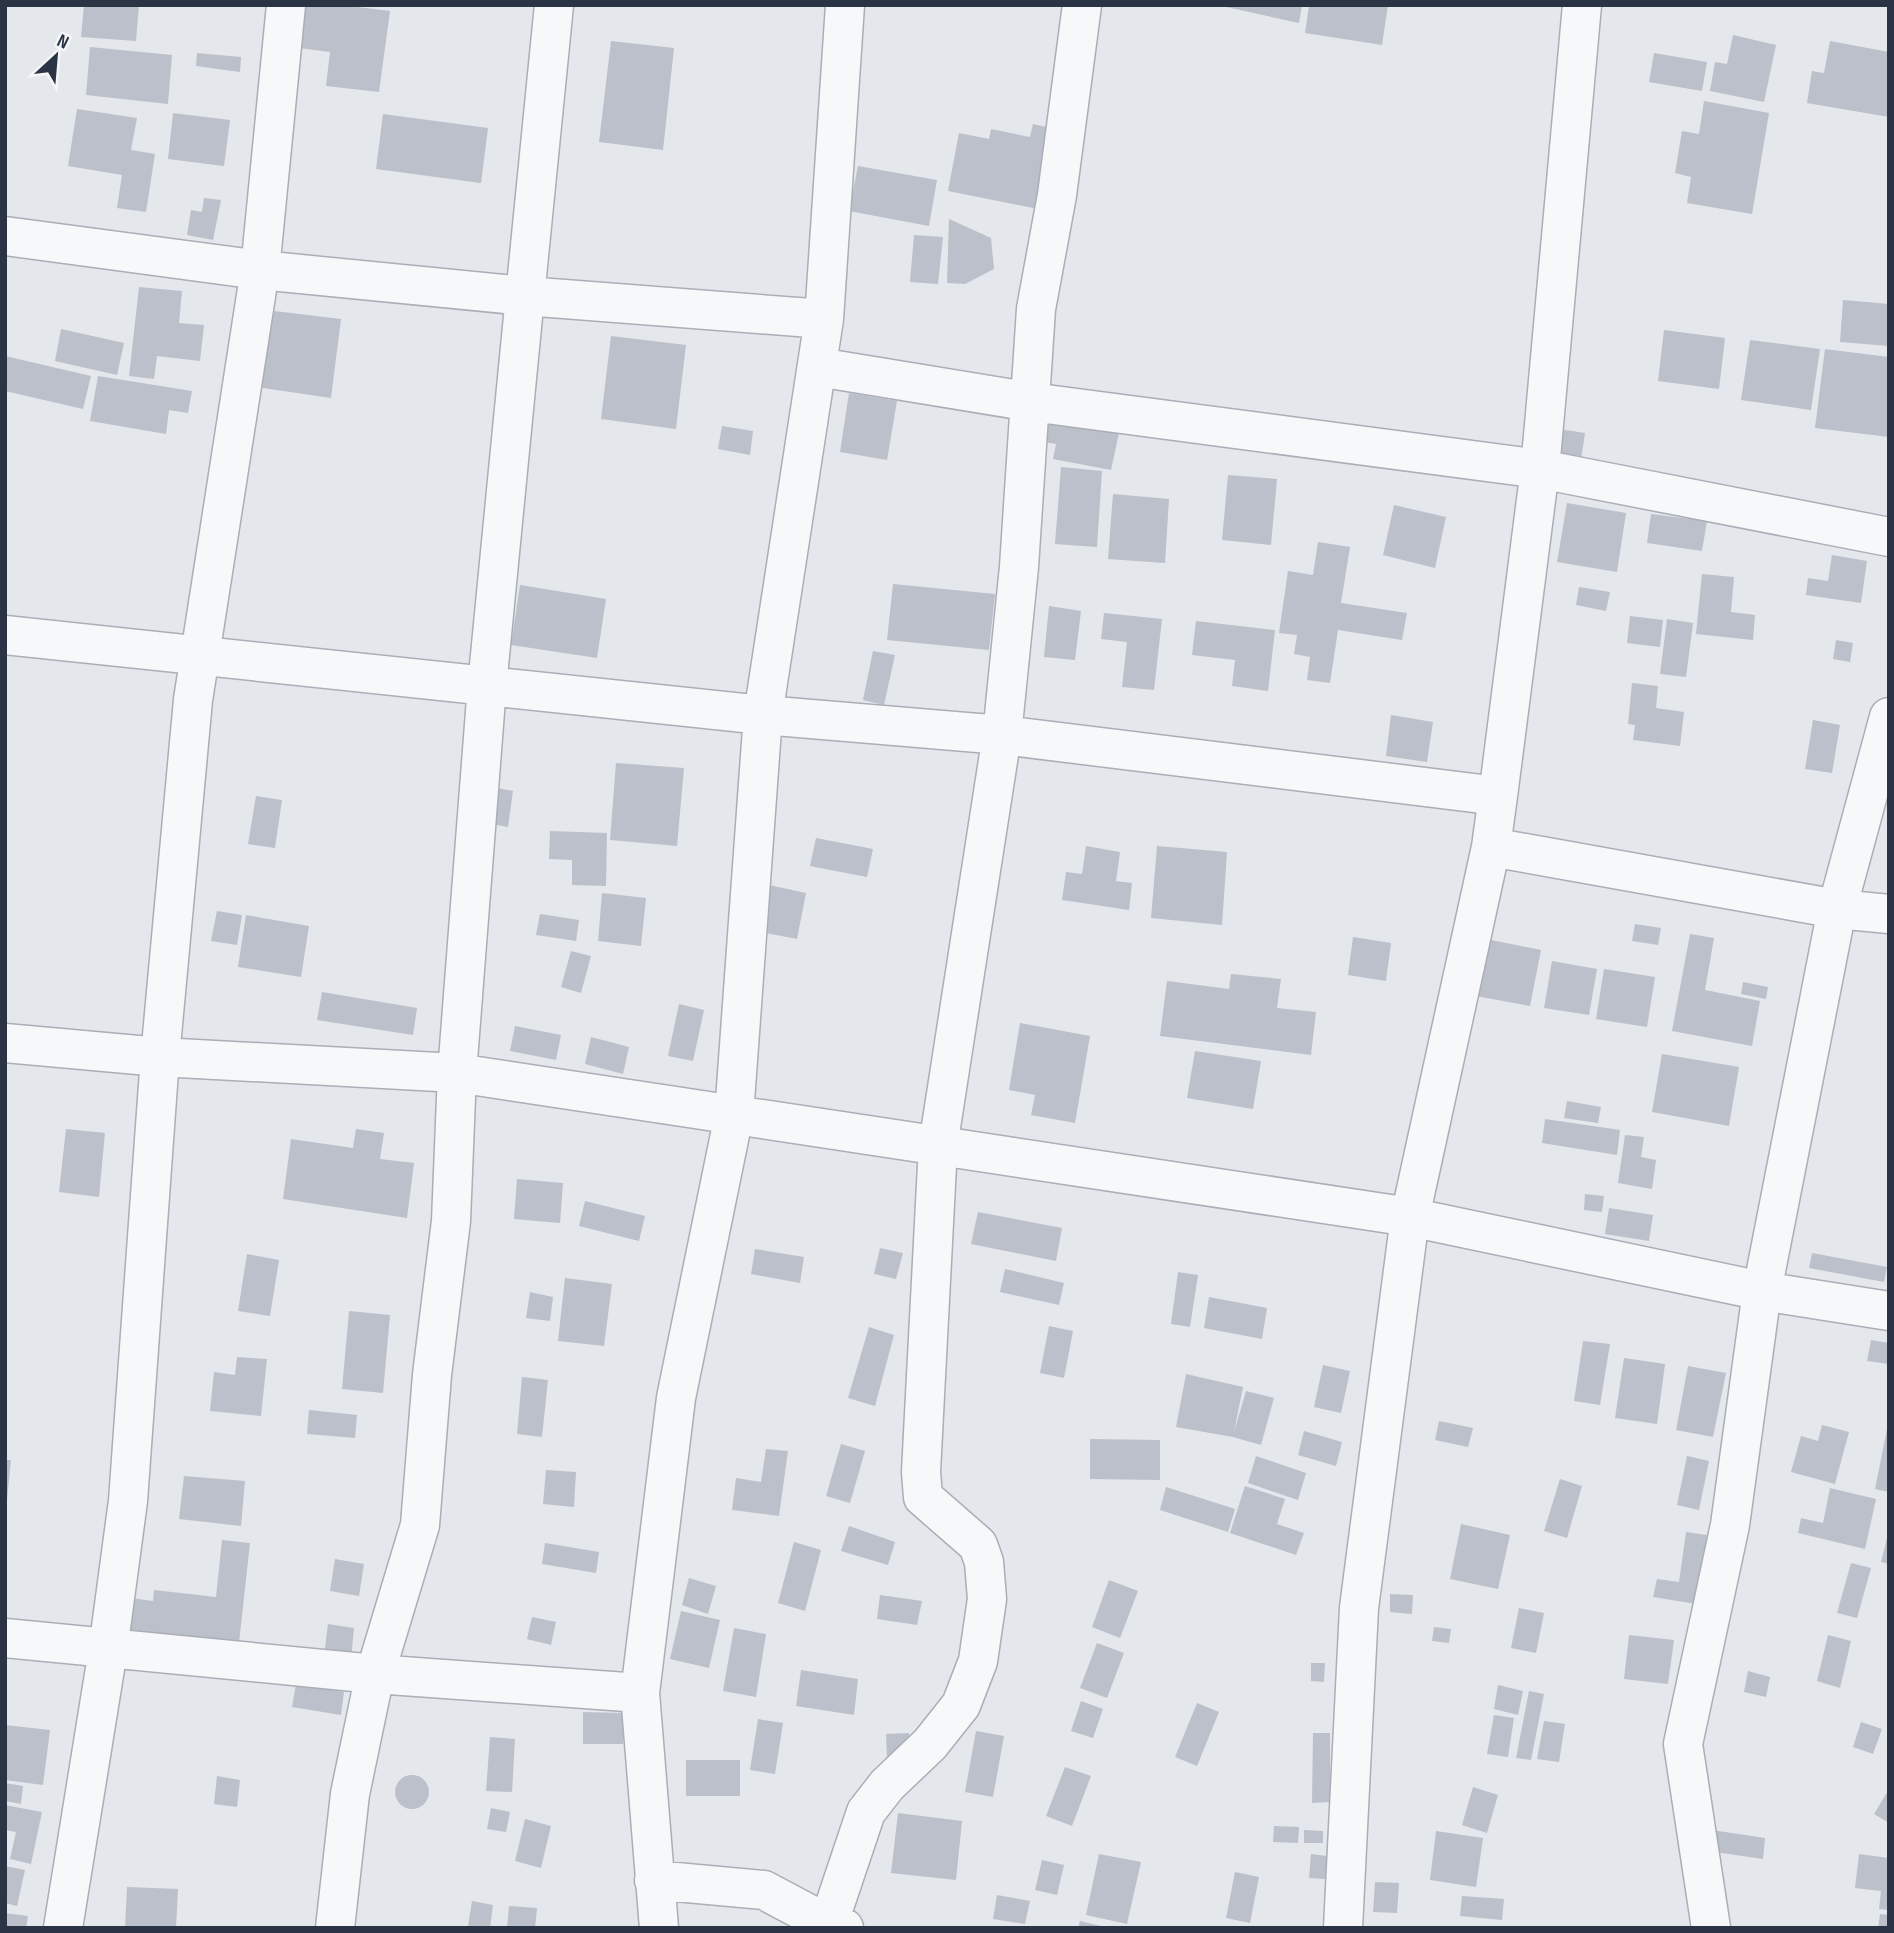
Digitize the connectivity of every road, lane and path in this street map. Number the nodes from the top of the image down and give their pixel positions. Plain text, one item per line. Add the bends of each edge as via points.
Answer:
1 (286, 5) edge
2 (554, 5) edge
3 (845, 5) edge
4 (1082, 5) edge
5 (1582, 5) edge
6 (5, 236) edge
7 (260, 270) junction
8 (525, 296) junction
9 (824, 319) junction
10 (818, 367) junction
11 (1031, 402) junction
12 (1540, 469) junction
13 (1889, 537) edge
14 (5, 635) edge
15 (201, 655) junction
16 (487, 685) junction
17 (763, 715) junction
18 (1889, 717) edge
19 (1002, 735) junction
20 (1499, 796) junction
21 (1491, 847) junction
22 (1837, 909) junction
23 (1889, 914) edge
24 (5, 1043) edge
25 (160, 1057) junction
26 (457, 1073) junction
27 (734, 1115) junction
28 (938, 1146) junction
29 (1410, 1217) junction
30 (1762, 1291) junction
31 (1889, 1311) edge
32 (5, 1638) edge
33 (108, 1650) junction
34 (375, 1674) junction
35 (640, 1693) junction
36 (654, 1880) junction
37 (836, 1925) edge
38 (63, 1928) edge
39 (335, 1928) edge
40 (659, 1928) edge
41 (1343, 1928) edge
42 (1711, 1928) edge

1 - 7 street
2 - 8 street
3 - 9 street
4 - 11 street via 1057,195 1036,309
5 - 12 street
6 - 7 street
7 - 8 street
7 - 15 street
8 - 9 street
8 - 16 street
9 - 10 street
10 - 11 street
10 - 17 street
11 - 12 street
11 - 19 street
12 - 13 street
12 - 20 street
14 - 15 street
15 - 16 street
15 - 25 street
16 - 17 street
16 - 26 street
17 - 19 street
17 - 27 street
18 - 22 street
19 - 20 street
19 - 28 street
20 - 21 street
21 - 22 street
21 - 29 street
22 - 23 street
22 - 30 street
24 - 25 street
25 - 26 street
25 - 33 street via 128,1501
26 - 27 street
26 - 34 street via 451,1221 420,1525
27 - 28 street
27 - 35 street via 676,1398
28 - 29 street
28 - 37 street via 923,1497 978,1545 986,1599 982,1637 961,1705 866,1812
29 - 30 street
29 - 41 street via 1359,1608
30 - 31 street
30 - 42 street via 1730,1525 1683,1744
32 - 33 street
33 - 34 street
33 - 38 street
34 - 35 street
34 - 39 street via 350,1794
35 - 36 street
36 - 37 street via 764,1890
36 - 40 street

